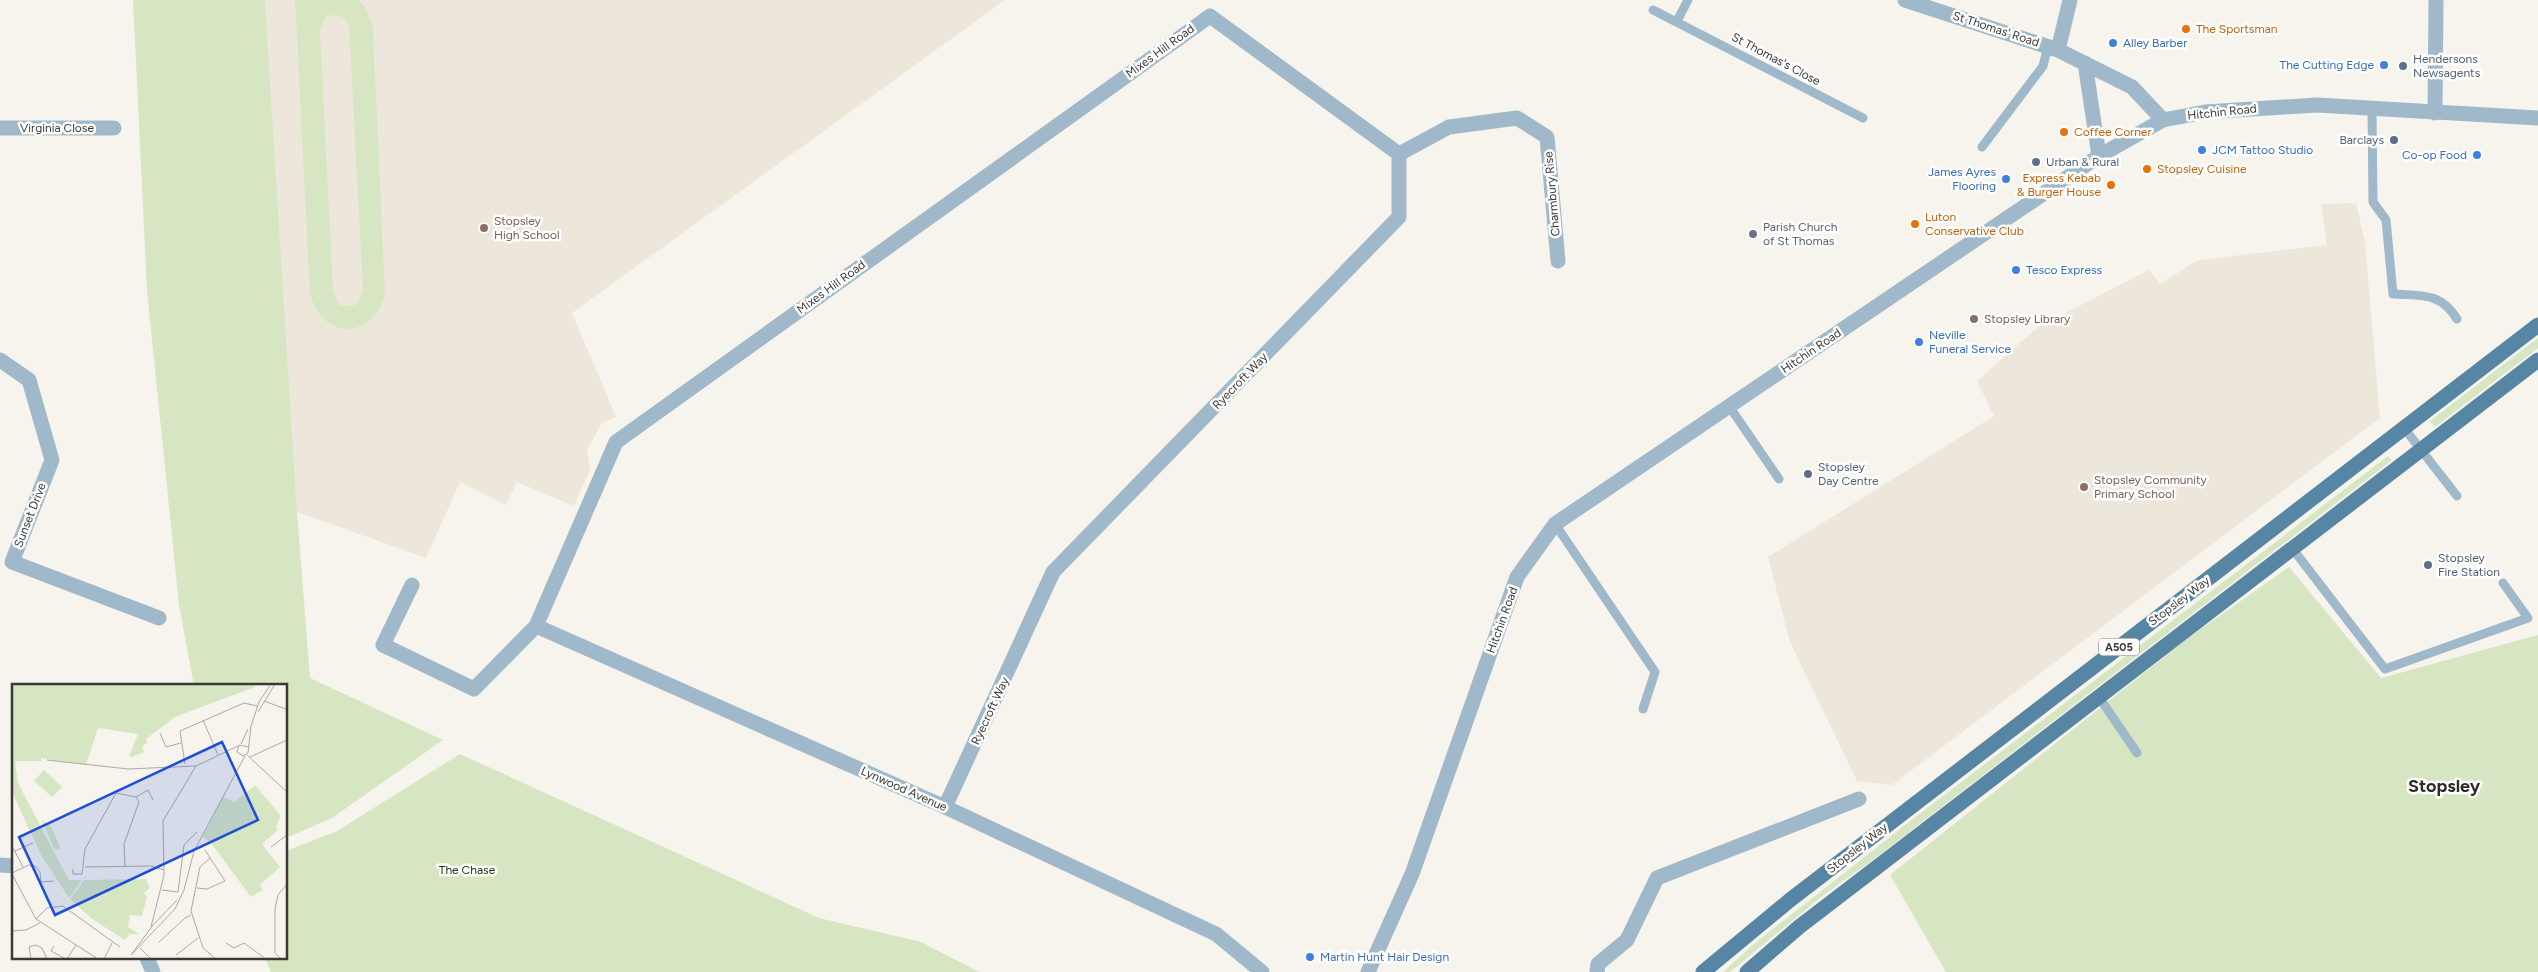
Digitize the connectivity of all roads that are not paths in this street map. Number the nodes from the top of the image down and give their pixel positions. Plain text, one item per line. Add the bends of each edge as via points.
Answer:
1 (1688, 0) edge
2 (1905, 0) edge
3 (2070, 0) edge
4 (2436, 0) edge
5 (1653, 10) dead end
6 (1677, 21) junction
7 (2053, 48) junction
8 (2085, 64) junction
9 (2372, 109) junction
10 (2435, 113) junction
11 (1863, 118) dead end
12 (2538, 118) edge
13 (2163, 120) junction
14 (0, 128) edge
15 (114, 128) dead end
16 (1982, 147) dead end
17 (1399, 154) junction
18 (2099, 156) junction
19 (1558, 261) dead end
20 (2457, 319) dead end
21 (2538, 325) edge
22 (0, 360) edge
23 (2538, 360) edge
24 (1729, 406) junction
25 (2404, 428) junction
26 (2421, 450) junction
27 (1779, 479) dead end
28 (2457, 496) dead end
29 (1555, 524) junction
30 (2292, 548) junction
31 (2503, 583) dead end
32 (412, 585) dead end
33 (159, 618) dead end
34 (536, 626) junction
35 (2100, 697) junction
36 (1643, 709) dead end
37 (2137, 753) dead end
38 (1859, 799) dead end
39 (945, 807) junction
40 (148, 960) edge
41 (153, 972) edge
42 (1262, 972) edge
43 (1368, 972) edge
44 (1597, 972) edge
45 (1703, 972) edge
46 (1747, 972) edge

1 - 6 lane
2 - 7 street, St Thomas' Road
3 - 7 street
4 - 10 street
5 - 6 lane, St Thomas's Close
6 - 11 lane, St Thomas's Close
7 - 8 street, St Thomas' Road
7 - 16 lane
8 - 13 street, St Thomas' Road via 2132,87
8 - 18 street
9 - 10 street, Hitchin Road
9 - 13 street, Hitchin Road via 2298,106 2205,112
9 - 20 lane via 2373,202 2386,220 2394,294 2436,298 2448,306
10 - 12 street, Hitchin Road
13 - 18 street, Hitchin Road
14 - 15 street, Virginia Close
17 - 19 street, Charmbury Rise via 1449,127 1517,118 1548,137
17 - 34 street, Mixes Hill Road via 1210,16 616,442
17 - 39 street, Ryecroft Way via 1400,217 1053,572
18 - 24 street, Hitchin Road
21 - 25 main road, Stopsley Way / A505
22 - 33 street, Sunset Drive via 29,380 52,460 12,562
23 - 26 main road, A505
24 - 27 lane
24 - 29 street, Hitchin Road
25 - 26 lane
25 - 45 main road, Stopsley Way / A505 via 1812,883
26 - 28 lane
26 - 30 main road, A505
29 - 36 lane via 1655,672
29 - 43 street, Hitchin Road via 1517,577 1412,874
30 - 31 lane via 2385,669 2528,618
30 - 35 main road, A505
32 - 34 street via 383,645 474,689
34 - 39 street, Lynwood Avenue
35 - 37 lane
35 - 46 main road, A505 via 1799,927
38 - 44 street via 1656,878 1627,940 1598,964
39 - 42 street, Lynwood Avenue via 1216,934
40 - 41 street

